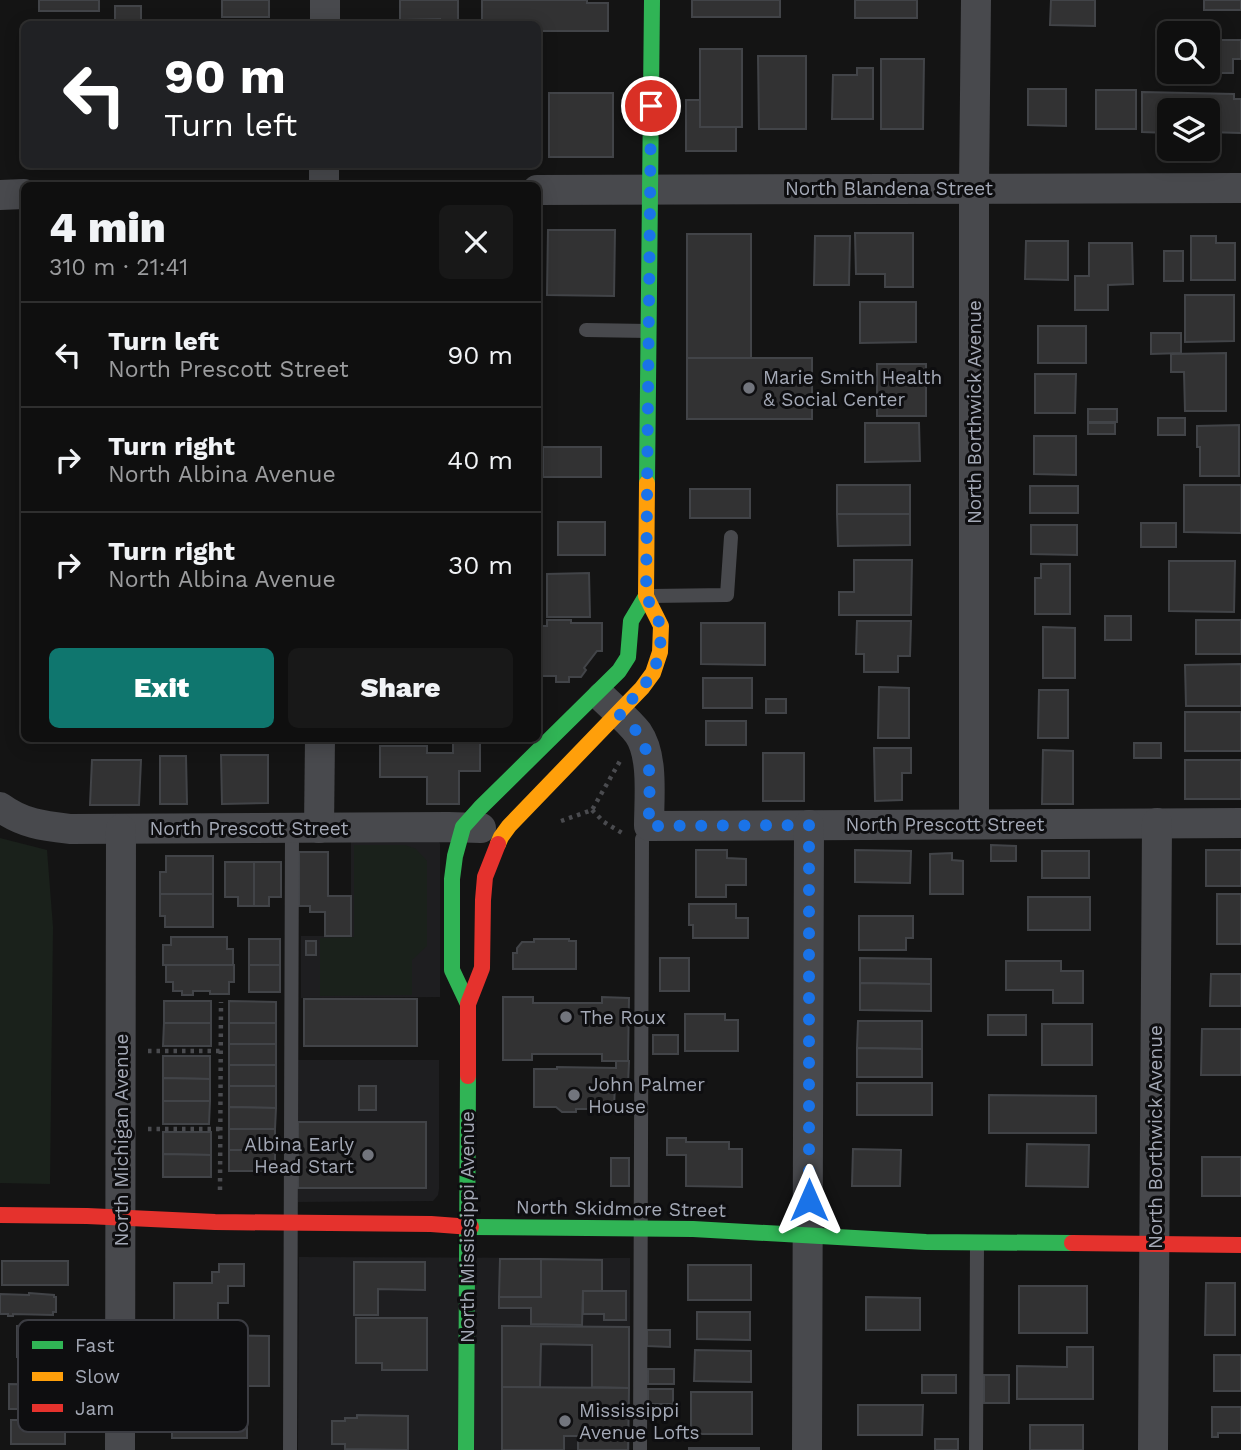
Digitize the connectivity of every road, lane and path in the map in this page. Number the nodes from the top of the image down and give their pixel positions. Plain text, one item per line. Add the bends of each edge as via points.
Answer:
1 (325, 0) edge
2 (652, 0) edge
3 (976, 0) edge
4 (325, 21) edge
5 (974, 188) junction
6 (1241, 188) edge
7 (651, 189) junction
8 (541, 190) edge
9 (21, 194) edge
10 (0, 195) edge
11 (586, 330) dead end
12 (650, 331) junction
13 (731, 537) dead end
14 (646, 596) junction
15 (609, 704) junction
16 (319, 742) edge
17 (0, 807) edge
18 (592, 810) dead end
19 (1157, 823) junction
20 (1241, 823) edge
21 (974, 824) junction
22 (809, 825) junction
23 (463, 827) junction
24 (305, 828) junction
25 (121, 829) junction
26 (645, 832) junction
27 (501, 837) junction
28 (221, 1002) dead end
29 (468, 1004) junction
30 (159, 1051) dead end
31 (220, 1051) junction
32 (156, 1129) dead end
33 (220, 1129) junction
34 (220, 1191) dead end
35 (0, 1215) edge
36 (121, 1218) junction
37 (292, 1223) junction
38 (468, 1227) junction
39 (641, 1229) junction
40 (809, 1236) junction
41 (977, 1243) junction
42 (1155, 1245) junction
43 (1241, 1245) edge
44 (121, 1320) edge
45 (120, 1432) edge
46 (120, 1450) edge
47 (290, 1450) edge
48 (466, 1450) edge
49 (640, 1450) edge
50 (807, 1450) edge
51 (976, 1450) edge
52 (1153, 1450) edge

1 - 4 street
2 - 7 street
3 - 5 street, North Borthwick Avenue
5 - 6 street, North Blandena Street
5 - 7 street, North Blandena Street
5 - 21 street, North Borthwick Avenue
7 - 8 street, North Blandena Street
7 - 12 street
9 - 10 street
11 - 12 lane
12 - 14 street
13 - 14 lane via 727,595
14 - 15 street via 631,621 628,657
14 - 15 street via 661,626 653,673 642,688
15 - 23 street via 480,808
15 - 26 street via 636,731 646,751
15 - 27 street, North Mississippi Avenue
16 - 24 street
17 - 25 street, North Prescott Street via 33,824
18 - 26 path via 620,832
19 - 20 street, North Prescott Street
19 - 21 street, North Prescott Street
19 - 42 street, North Borthwick Avenue
21 - 22 street, North Prescott Street
22 - 26 street, North Prescott Street
22 - 40 street
23 - 24 street, North Prescott Street
23 - 27 street, North Prescott Street via 491,830
23 - 29 street, North Mississippi Avenue via 452,879 452,970
24 - 25 street, North Prescott Street
24 - 37 lane
25 - 36 street, North Michigan Avenue
26 - 39 lane
27 - 29 street, North Mississippi Avenue via 485,877 482,968
28 - 31 path
29 - 38 street, North Mississippi Avenue
30 - 31 path
31 - 33 path
32 - 33 path
33 - 34 path
35 - 36 street, North Skidmore Street
36 - 37 street, North Skidmore Street
36 - 44 street, North Michigan Avenue
37 - 38 street, North Skidmore Street
37 - 47 lane
38 - 39 street, North Skidmore Street
38 - 48 street, North Mississippi Avenue
39 - 40 street, North Skidmore Street
39 - 49 lane
40 - 41 street, North Skidmore Street
40 - 50 street
41 - 42 street, North Skidmore Street
41 - 51 lane
42 - 43 street, North Skidmore Street
42 - 52 street, North Borthwick Avenue
45 - 46 street, North Michigan Avenue

